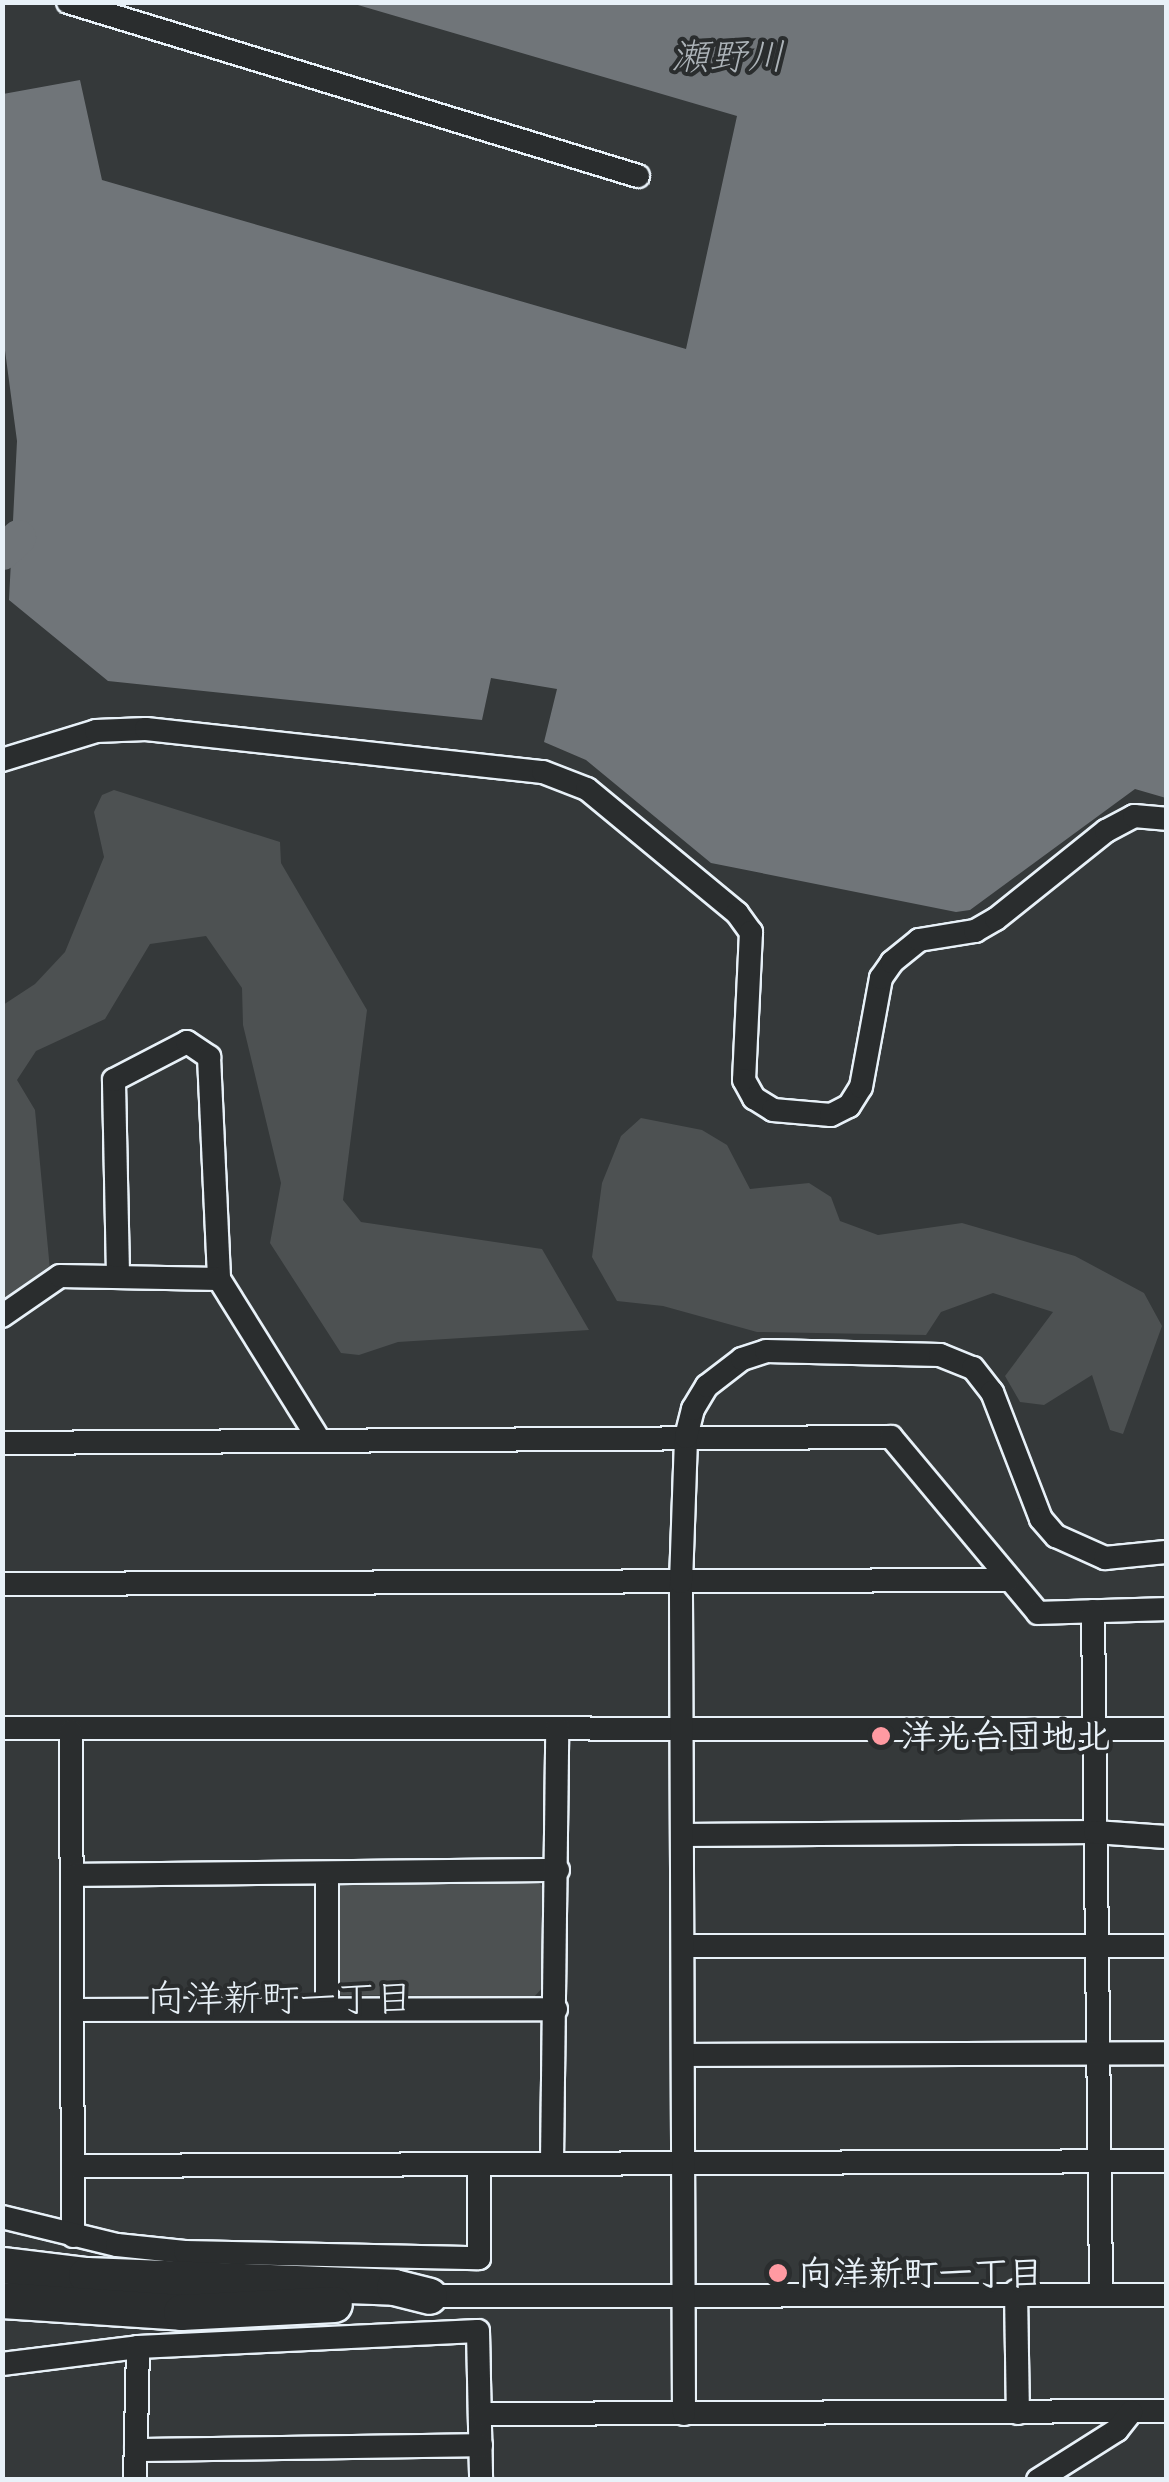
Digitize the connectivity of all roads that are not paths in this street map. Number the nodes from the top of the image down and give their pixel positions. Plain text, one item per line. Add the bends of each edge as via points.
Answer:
1 (68, 2) edge
2 (638, 176) dead end
3 (2, 760) edge
4 (1166, 818) edge
5 (118, 1274) junction
6 (218, 1279) junction
7 (2, 1316) edge
8 (686, 1437) junction
9 (318, 1438) junction
10 (2, 1443) edge
11 (1166, 1552) edge
12 (1008, 1580) junction
13 (681, 1582) junction
14 (2, 1584) edge
15 (1166, 1609) edge
16 (1093, 1612) junction
17 (683, 1726) junction
18 (1098, 1727) junction
19 (2, 1728) edge
20 (557, 1728) junction
21 (1166, 1729) edge
22 (71, 1732) junction
23 (1095, 1832) junction
24 (682, 1835) junction
25 (1166, 1838) edge
26 (558, 1870) junction
27 (327, 1874) junction
28 (76, 1875) junction
29 (1099, 1942) junction
30 (684, 1946) junction
31 (1166, 1946) edge
32 (556, 2009) junction
33 (76, 2010) junction
34 (327, 2010) junction
35 (1102, 2051) junction
36 (1166, 2052) edge
37 (684, 2055) junction
38 (1098, 2159) junction
39 (552, 2161) junction
40 (1166, 2161) edge
41 (686, 2162) junction
42 (479, 2164) junction
43 (73, 2166) junction
44 (2, 2217) edge
45 (72, 2236) junction
46 (2, 2264) edge
47 (2, 2280) edge
48 (1102, 2290) junction
49 (1016, 2291) junction
50 (684, 2293) junction
51 (1166, 2295) edge
52 (429, 2296) junction
53 (2, 2300) edge
54 (138, 2347) junction
55 (2, 2364) edge
56 (1166, 2411) edge
57 (1130, 2412) junction
58 (1018, 2413) junction
59 (480, 2414) junction
60 (684, 2414) junction
61 (481, 2445) junction
62 (136, 2450) junction
63 (1078, 2469) edge
64 (136, 2480) edge
65 (481, 2480) edge
66 (1038, 2480) edge

1 - 2 street
3 - 4 street via 96,731 146,729 544,772 588,789 737,912 751,932 744,1080 754,1098 773,1110 831,1115 850,1106 861,1087 881,978 892,962 919,940 975,931 996,919 1106,830 1134,816
5 - 6 street
5 - 6 street via 114,1080 187,1042 210,1056
5 - 7 street via 60,1276
6 - 9 street
8 - 9 street
8 - 11 street via 707,1386 742,1359 766,1351 940,1354 973,1368 992,1392 1041,1519 1056,1536 1105,1558
8 - 12 street via 892,1437
8 - 13 street
9 - 10 street
12 - 13 street
12 - 16 street via 1038,1612
13 - 14 street
13 - 17 street
15 - 16 street
16 - 18 street
17 - 18 street
17 - 20 street
17 - 24 street
18 - 21 street
18 - 23 street
19 - 22 street
20 - 22 street
20 - 26 street
22 - 28 street
23 - 24 street
23 - 25 street
23 - 29 street
24 - 30 street
26 - 27 street
26 - 32 street
27 - 28 street
27 - 34 street
28 - 33 street
29 - 30 street
29 - 31 street
29 - 35 street
30 - 37 street
32 - 34 street
32 - 39 street
33 - 34 street
33 - 43 street
35 - 36 street
35 - 37 street
35 - 38 street
37 - 41 street
38 - 40 street
38 - 41 street
38 - 48 street
39 - 41 street
39 - 42 street
41 - 50 street
42 - 43 street
42 - 45 street via 478,2258 185,2252
43 - 45 street
44 - 45 street
46 - 52 highway via 86,2275 394,2287
47 - 52 highway via 115,2292
48 - 49 street
48 - 51 street
49 - 50 street
49 - 58 street
50 - 52 street
50 - 60 street
52 - 53 highway via 181,2312
54 - 55 street
54 - 59 street via 478,2331
54 - 62 street
56 - 57 street
57 - 58 street
57 - 63 street
58 - 60 street
59 - 60 street
59 - 61 street
61 - 62 street
61 - 65 street
62 - 64 street
63 - 66 street

